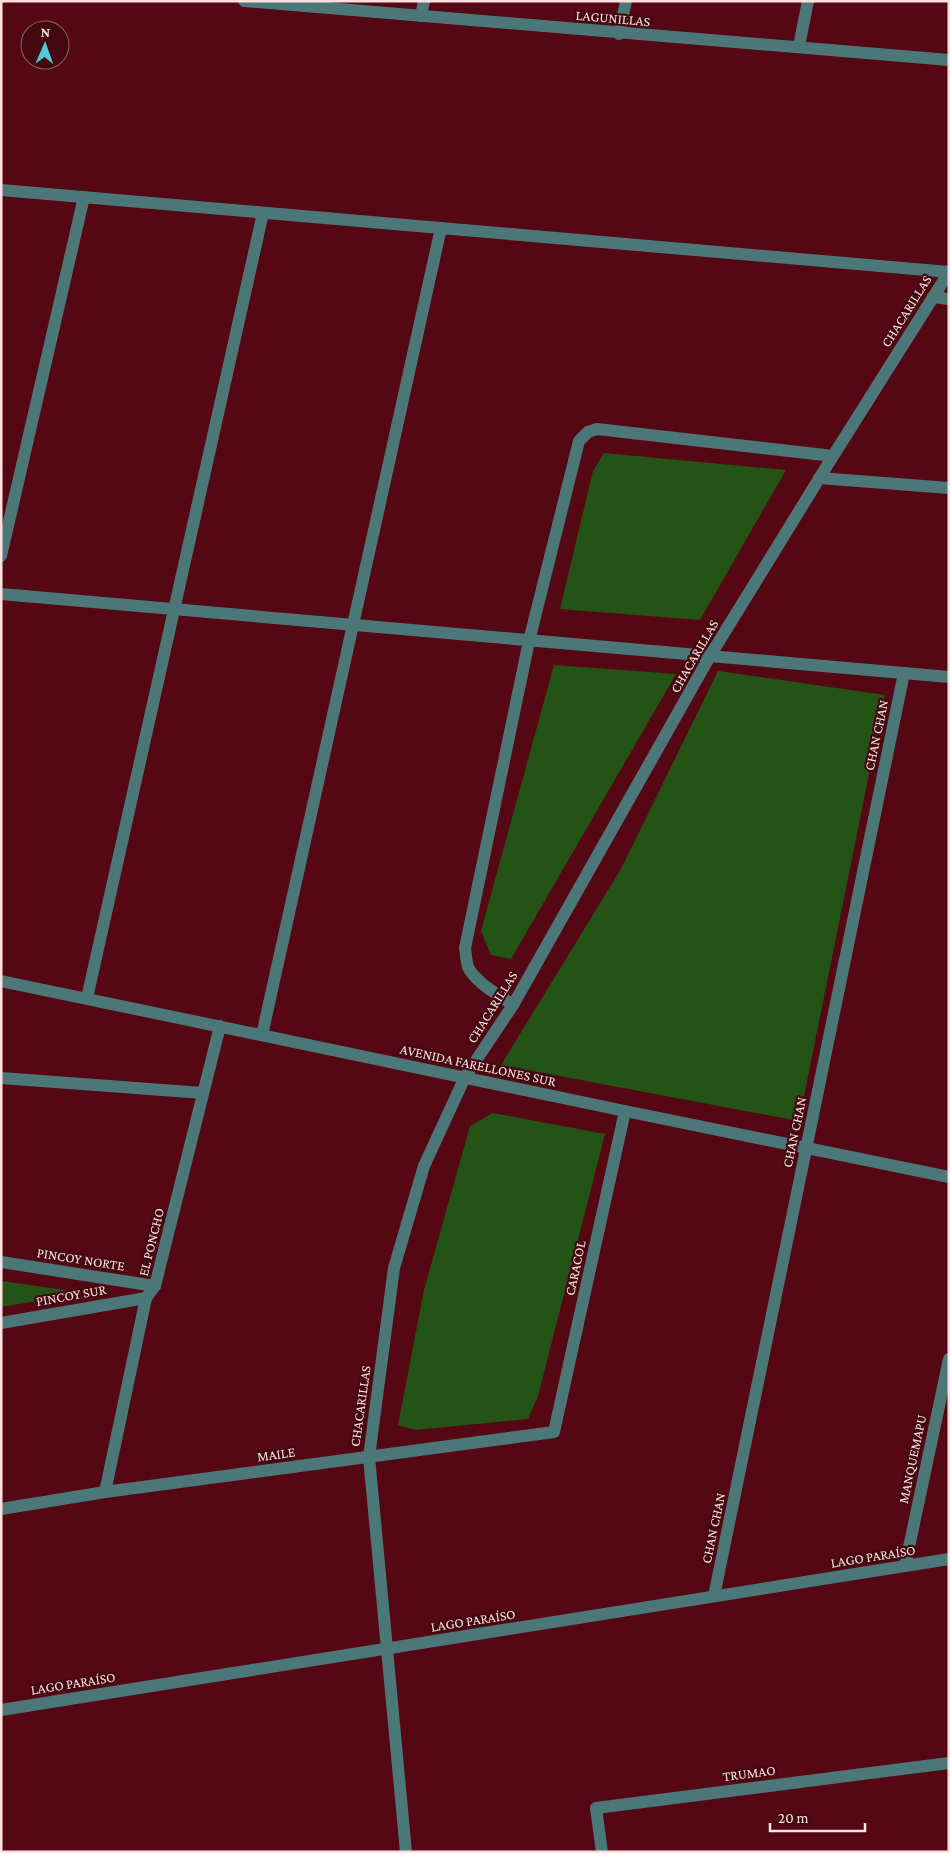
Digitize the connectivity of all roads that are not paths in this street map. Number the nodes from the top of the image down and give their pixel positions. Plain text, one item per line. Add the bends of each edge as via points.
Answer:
1 (244, 1) edge
2 (424, 1) edge
3 (626, 1) edge
4 (808, 1) edge
5 (421, 16) junction
6 (620, 34) junction
7 (799, 46) junction
8 (949, 60) edge
9 (1, 190) edge
10 (84, 197) junction
11 (263, 213) junction
12 (441, 228) junction
13 (949, 272) edge
14 (933, 297) junction
15 (949, 299) edge
16 (832, 456) junction
17 (819, 478) junction
18 (949, 488) edge
19 (1, 556) edge
20 (1, 594) edge
21 (175, 609) junction
22 (354, 625) junction
23 (529, 641) junction
24 (710, 656) junction
25 (904, 673) junction
26 (949, 677) edge
27 (1, 981) edge
28 (87, 998) junction
29 (513, 1005) junction
30 (220, 1026) junction
31 (262, 1035) junction
32 (465, 1077) junction
33 (1, 1078) edge
34 (203, 1093) junction
35 (624, 1111) junction
36 (806, 1148) junction
37 (949, 1177) edge
38 (1, 1262) edge
39 (155, 1286) junction
40 (146, 1298) junction
41 (1, 1323) edge
42 (949, 1359) edge
43 (554, 1432) joint
44 (369, 1457) junction
45 (105, 1492) junction
46 (1, 1509) edge
47 (949, 1559) edge
48 (905, 1566) junction
49 (714, 1596) junction
50 (386, 1649) junction
51 (1, 1710) edge
52 (949, 1763) edge
53 (406, 1852) edge
54 (602, 1852) edge

1 - 5 street, LAGUNILLAS
2 - 5 street
3 - 6 street
4 - 7 street
5 - 6 street, LAGUNILLAS
6 - 7 street, LAGUNILLAS
7 - 8 street, LAGUNILLAS
9 - 10 street
10 - 11 street
10 - 19 street
11 - 12 street
11 - 21 street
12 - 13 street
12 - 22 street
13 - 14 street, CHACARILLAS
14 - 15 street
14 - 16 street, CHACARILLAS
16 - 17 street, CHACARILLAS
16 - 23 street via 597,429 588,432 579,441
17 - 18 street
17 - 24 street, CHACARILLAS
20 - 21 street
21 - 22 street
21 - 28 street
22 - 23 street
22 - 31 street
23 - 24 street
23 - 29 street via 465,948 469,969 477,979
24 - 25 street
24 - 29 street, CHACARILLAS
25 - 26 street
25 - 36 street, CHAN CHAN
27 - 28 street, AVENIDA FARELLONES SUR
28 - 30 street, AVENIDA FARELLONES SUR
29 - 32 street, CHACARILLAS
30 - 31 street, AVENIDA FARELLONES SUR
30 - 34 street, EL PONCHO
31 - 32 street, AVENIDA FARELLONES SUR
32 - 35 street, AVENIDA FARELLONES SUR
32 - 44 street, CHACARILLAS via 424,1166 394,1268
33 - 34 street
34 - 39 street, EL PONCHO
35 - 36 street, AVENIDA FARELLONES SUR
35 - 43 street, CARACOL
36 - 37 street, AVENIDA FARELLONES SUR
36 - 49 street, CHAN CHAN
38 - 39 street, PINCOY NORTE
39 - 40 street, EL PONCHO
40 - 41 street, PINCOY SUR
40 - 45 street, EL PONCHO
42 - 48 street, MANQUEMAPU
43 - 44 street, MAILE
44 - 45 street, MAILE
44 - 50 street, CHACARILLAS
45 - 46 street, MAILE
47 - 48 street, LAGO PARAÍSO
48 - 49 street, LAGO PARAÍSO
49 - 50 street, LAGO PARAÍSO
50 - 51 street, LAGO PARAÍSO
50 - 53 street, CHACARILLAS
52 - 54 street, TRUMAO via 596,1808

